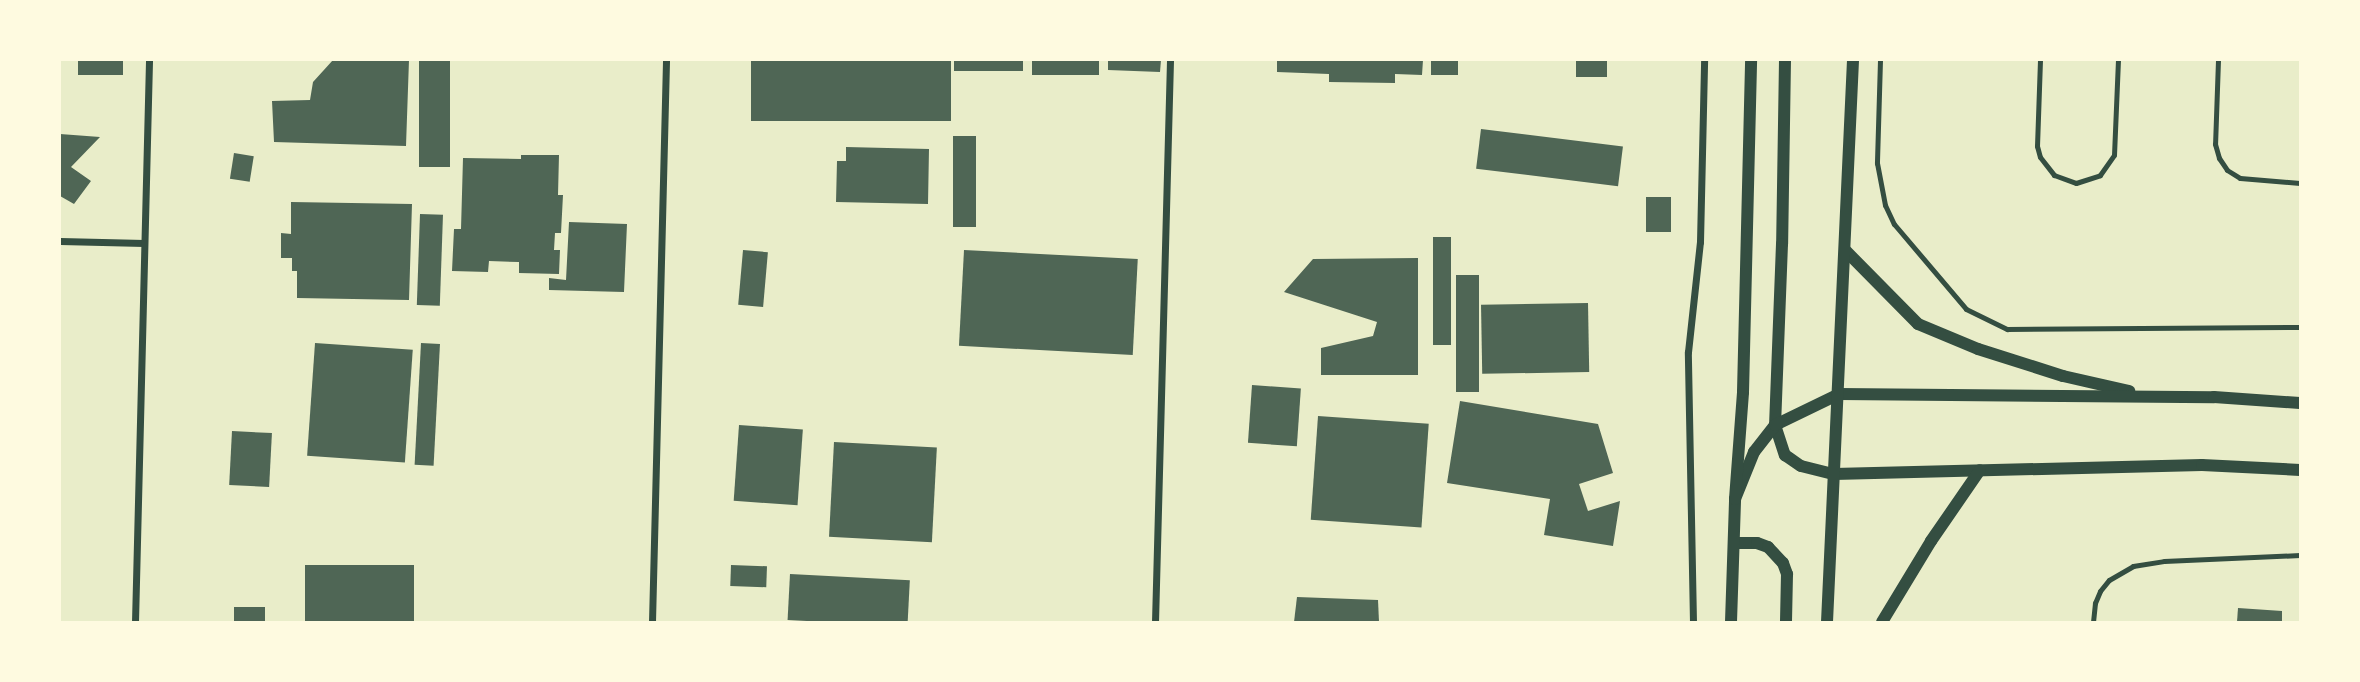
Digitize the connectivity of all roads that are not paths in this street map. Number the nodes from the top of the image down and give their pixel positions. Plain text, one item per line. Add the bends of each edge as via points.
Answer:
1 (149, 60) edge
2 (666, 60) edge
3 (1170, 60) edge
4 (1704, 60) edge
5 (1751, 60) edge
6 (1786, 60) edge
7 (1853, 60) edge
8 (1880, 60) edge
9 (2040, 60) edge
10 (2118, 60) edge
11 (2218, 60) edge
12 (2301, 183) edge
13 (60, 241) edge
14 (144, 243) junction
15 (1845, 250) junction
16 (2301, 327) edge
17 (1839, 394) junction
18 (2154, 396) junction
19 (2301, 403) edge
20 (1775, 425) junction
21 (1980, 470) junction
22 (2301, 470) edge
23 (1834, 474) junction
24 (1735, 499) junction
25 (1734, 543) junction
26 (2301, 555) edge
27 (135, 622) edge
28 (652, 622) edge
29 (1155, 622) edge
30 (1693, 622) edge
31 (1731, 622) edge
32 (1786, 622) edge
33 (1827, 622) edge
34 (1882, 622) edge
35 (2093, 622) edge

1 - 14 street
2 - 28 street
3 - 29 street
4 - 30 street via 1700,242 1688,352
5 - 24 street via 1743,392
6 - 20 street
7 - 15 street
8 - 16 lane via 1877,163 1885,205 1894,224 1966,309 2007,329
9 - 10 lane via 2040,157 2054,175 2076,183 2100,175 2114,155
11 - 12 lane via 2215,144 2227,170 2240,178
13 - 14 street
14 - 27 street
15 - 17 street
15 - 18 street via 1919,324 2051,372
17 - 18 street
17 - 20 street
17 - 23 street
18 - 19 street
20 - 23 street via 1785,455 1801,466
20 - 24 street via 1754,452
21 - 22 street via 2202,465
21 - 23 street
21 - 34 street
23 - 33 street
24 - 25 street
25 - 31 street
25 - 32 street via 1768,547 1783,563
26 - 35 lane via 2133,566 2109,580 2101,591

